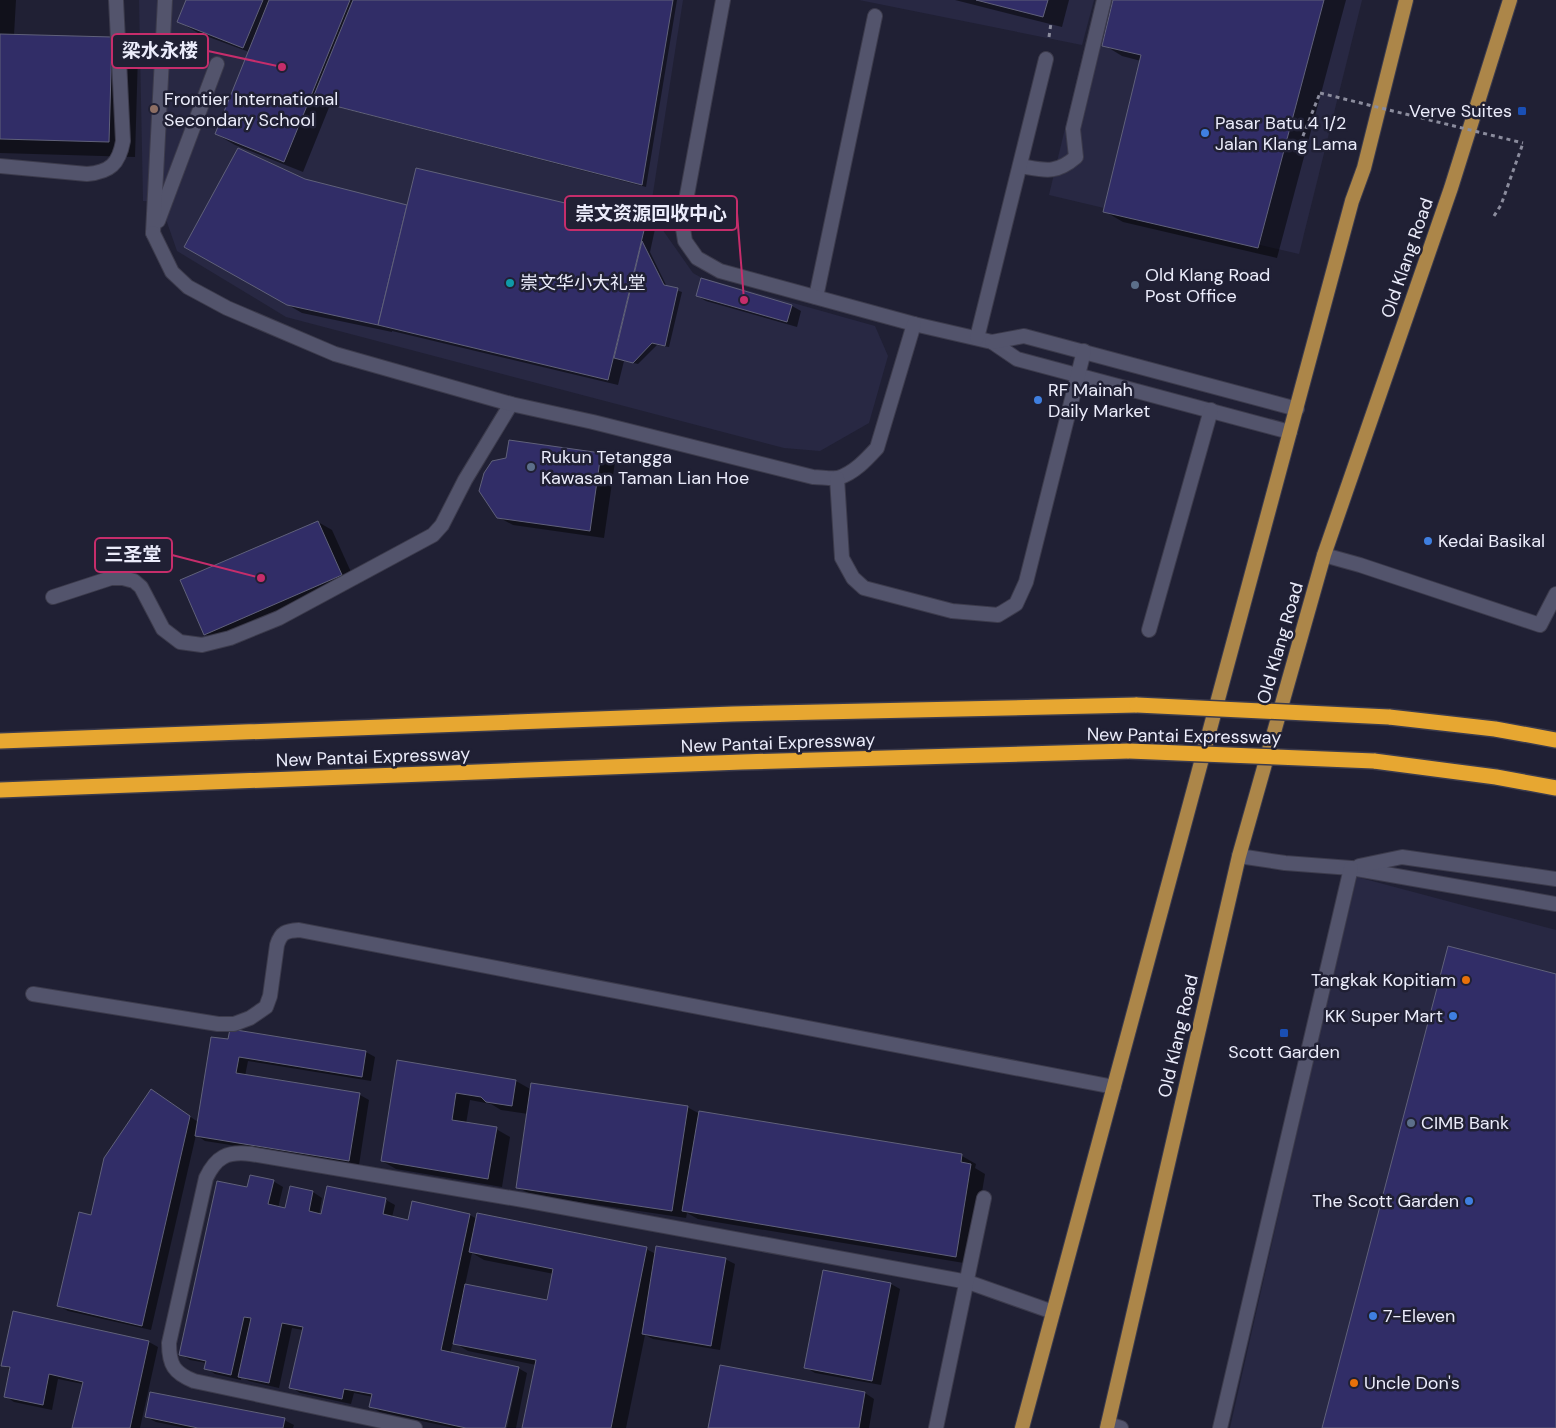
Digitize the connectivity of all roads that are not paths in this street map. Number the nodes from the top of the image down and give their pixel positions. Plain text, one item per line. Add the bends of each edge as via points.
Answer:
1 (116, 0) edge
2 (165, 0) edge
3 (723, 0) edge
4 (1104, 0) edge
5 (1406, 0) edge
6 (1510, 0) edge
7 (875, 16) dead end
8 (1046, 59) dead end
9 (217, 64) dead end
10 (0, 166) edge
11 (1020, 166) junction
12 (153, 233) junction
13 (816, 297) junction
14 (914, 324) junction
15 (977, 338) junction
16 (992, 342) junction
17 (1084, 351) junction
18 (1078, 374) junction
19 (511, 404) junction
20 (1297, 408) junction
21 (1211, 410) junction
22 (1290, 432) junction
23 (837, 478) junction
24 (1324, 555) junction
25 (1556, 594) edge
26 (53, 597) dead end
27 (1149, 630) dead end
28 (1556, 740) edge
29 (0, 741) edge
30 (1556, 788) edge
31 (0, 790) edge
32 (1239, 856) junction
33 (1351, 868) junction
34 (1556, 879) edge
35 (1556, 904) edge
36 (33, 994) dead end
37 (1114, 1087) junction
38 (984, 1198) dead end
39 (968, 1282) junction
40 (1053, 1312) junction
41 (350, 1414) junction
42 (1112, 1427) edge
43 (354, 1428) edge
44 (415, 1428) edge
45 (936, 1428) edge
46 (1022, 1428) edge
47 (1220, 1428) edge

1 - 10 street via 123,141 112,166 101,173 86,174
2 - 12 street
3 - 13 street via 682,222 684,241 697,258 720,271
4 - 11 street via 1073,128 1076,157 1056,170
5 - 20 main road via 1364,168 1352,201
6 - 24 main road, Old Klang Road via 1451,188
7 - 13 street
8 - 11 street
9 - 12 street
11 - 15 street
12 - 19 street via 172,272 188,287 227,308 335,354
13 - 14 street
14 - 15 street
14 - 23 street via 877,448 863,463
15 - 16 street
16 - 17 street via 1024,336
16 - 18 street via 1018,359
17 - 18 street
17 - 20 street
18 - 21 street
18 - 23 street via 1026,582 1016,604 998,614 952,611 864,588 853,578 842,558
19 - 23 street via 813,477
19 - 26 street via 442,525 433,535 279,618 230,638 202,645 180,642 163,629 134,581 111,578
20 - 22 main road
21 - 22 street
21 - 27 street
22 - 37 main road
24 - 25 street via 1540,625
24 - 32 main road, Old Klang Road
28 - 29 highway, New Pantai Expressway, bridge via 1495,729 1389,717 1136,705 733,714
30 - 31 highway, New Pantai Expressway, bridge via 1374,761 1129,751
32 - 33 street
32 - 42 main road, Old Klang Road
33 - 34 street via 1402,857
33 - 35 street
33 - 47 street
36 - 37 street via 234,1024 266,1007 279,938 299,930
37 - 40 main road
38 - 39 street
39 - 40 street
39 - 41 street via 529,1201 251,1154 231,1154 220,1158 206,1178 171,1333 169,1355 174,1368 194,1382
39 - 45 street
40 - 46 main road
41 - 43 street
41 - 44 street

